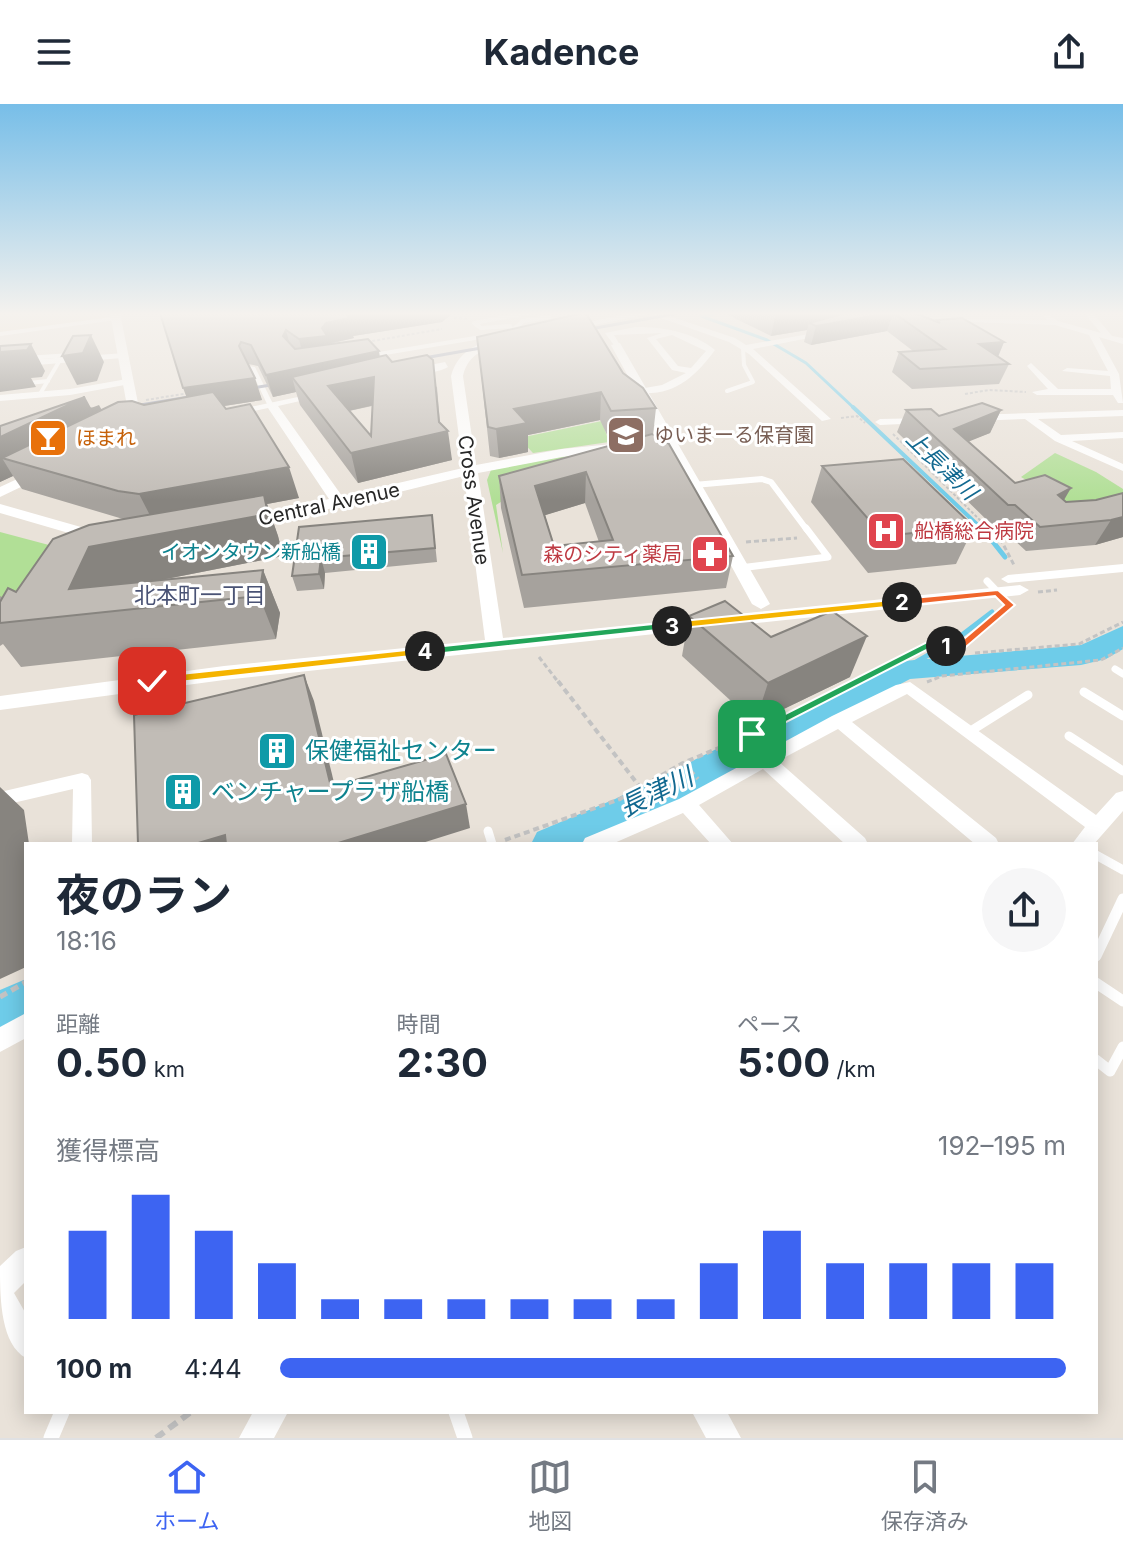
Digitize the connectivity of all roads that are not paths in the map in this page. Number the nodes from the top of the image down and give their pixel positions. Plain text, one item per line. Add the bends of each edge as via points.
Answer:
1 (51, 375) edge
2 (126, 375) edge
3 (255, 375) edge
4 (458, 375) edge
5 (633, 375) edge
6 (690, 375) edge
7 (749, 375) edge
8 (777, 375) edge
9 (1040, 375) edge
10 (48, 381) junction
11 (127, 382) junction
12 (0, 386) edge
13 (333, 390) edge
14 (1118, 390) edge
15 (642, 391) junction
16 (727, 391) dead end
17 (1055, 391) junction
18 (1037, 392) road end
19 (40, 394) junction
20 (0, 398) edge
21 (1123, 403) edge
22 (271, 404) junction
23 (1123, 413) edge
24 (1026, 415) junction
25 (206, 417) edge
26 (968, 418) edge
27 (132, 419) junction
28 (826, 419) road end
29 (939, 419) edge
30 (112, 421) edge
31 (880, 422) road end
32 (148, 424) edge
33 (1123, 435) edge
34 (109, 436) edge
35 (1059, 439) junction
36 (670, 442) junction
37 (56, 464) edge
38 (1123, 468) edge
39 (471, 472) junction
40 (694, 485) junction
41 (0, 493) edge
42 (339, 503) junction
43 (0, 508) edge
44 (232, 526) edge
45 (119, 540) edge
46 (740, 568) junction
47 (1123, 568) edge
48 (1123, 580) edge
49 (1006, 583) junction
50 (761, 604) junction
51 (494, 637) junction
52 (956, 648) road end
53 (154, 674) junction
54 (0, 689) edge
55 (1084, 692) dead end
56 (1028, 695) dead end
57 (0, 703) edge
58 (1123, 716) edge
59 (838, 720) junction
60 (969, 732) junction
61 (1069, 736) dead end
62 (765, 760) junction
63 (1123, 771) edge
64 (0, 799) edge
65 (1122, 802) edge
66 (686, 804) junction
67 (1096, 825) junction
68 (488, 831) dead end
69 (82, 842) edge
70 (491, 842) edge
71 (597, 842) edge
72 (721, 842) edge
73 (856, 842) edge
74 (987, 842) edge
75 (1083, 842) edge
76 (1098, 856) edge
77 (1123, 870) edge
78 (1123, 899) edge
79 (1098, 952) edge
80 (1098, 984) edge
81 (1123, 1001) edge
82 (24, 1028) edge
83 (0, 1040) edge
84 (1123, 1047) edge
85 (1098, 1062) edge
86 (24, 1263) edge
87 (0, 1286) edge
88 (0, 1298) edge
89 (24, 1340) edge
90 (61, 1414) edge
91 (271, 1414) edge
92 (457, 1414) edge
93 (709, 1414) edge
94 (51, 1438) edge
95 (255, 1438) edge
96 (465, 1438) edge
97 (725, 1438) edge

1 - 10 lane
2 - 11 street
3 - 22 street
4 - 39 street, Cross Avenue
5 - 15 street
6 - 15 street via 666,390
7 - 16 lane via 753,382
8 - 28 street
9 - 17 street
10 - 12 lane
10 - 19 lane
11 - 19 street
11 - 27 street
13 - 22 street
14 - 17 street
14 - 21 street
15 - 36 street
17 - 18 street
19 - 20 street
22 - 25 street
22 - 42 street
23 - 24 street
24 - 26 street
24 - 35 street
27 - 30 street
27 - 32 street
27 - 34 street
29 - 31 street
33 - 35 street
35 - 38 street
36 - 39 street, Central Avenue via 581,450
36 - 40 street
37 - 41 street
39 - 42 street, Central Avenue
39 - 51 street, Cross Avenue
40 - 46 street
40 - 46 lane via 769,481 828,557
42 - 44 street, Central Avenue
43 - 45 street
46 - 50 street
47 - 49 street
48 - 49 street
49 - 50 street
49 - 51 street
49 - 52 lane via 1010,605
50 - 51 street
51 - 53 street
53 - 54 street
53 - 57 street
55 - 58 lane
56 - 60 lane
59 - 60 street via 910,688
59 - 62 street
59 - 74 street
60 - 67 street
61 - 63 lane
62 - 66 street
62 - 73 street
64 - 69 street via 82,780
65 - 67 street
66 - 71 street
66 - 72 street
67 - 75 street
68 - 70 lane
76 - 77 lane
78 - 79 lane
80 - 81 lane
82 - 83 street
84 - 85 lane via 1110,1071
86 - 87 street
88 - 89 street
90 - 94 lane
91 - 95 street
92 - 96 lane
93 - 97 street

